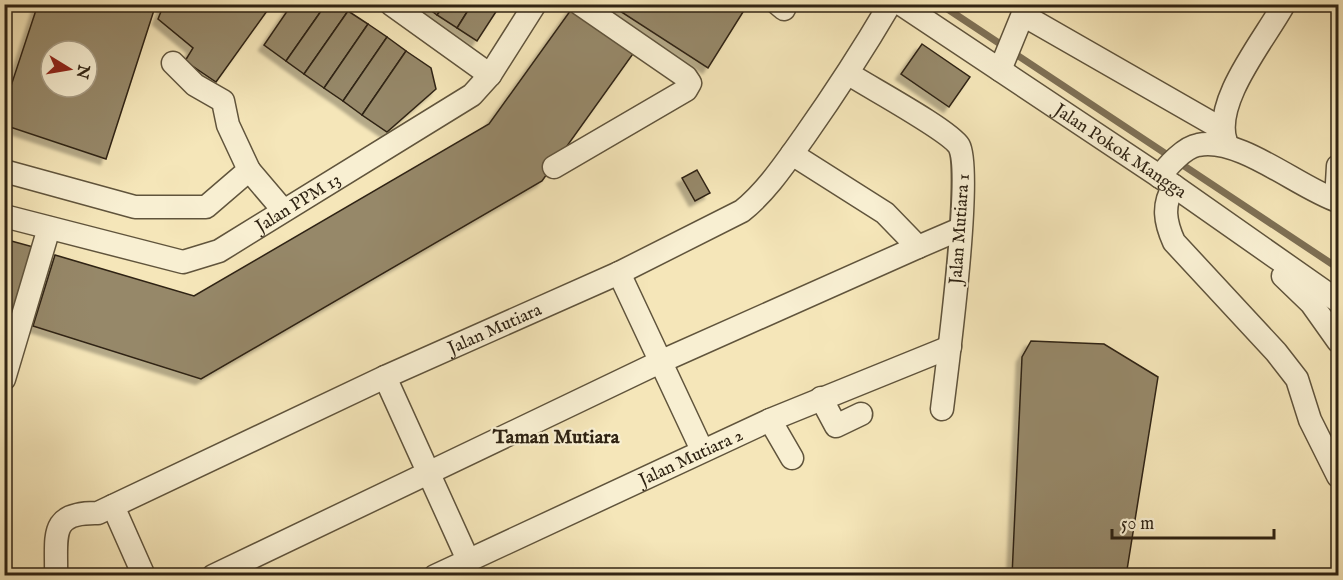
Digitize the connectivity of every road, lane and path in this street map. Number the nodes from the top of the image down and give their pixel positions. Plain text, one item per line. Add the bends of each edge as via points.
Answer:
1 (391, 4) edge
2 (535, 4) edge
3 (580, 4) edge
4 (890, 4) edge
5 (900, 4) edge
6 (1284, 4) edge
7 (1025, 10) edge
8 (1006, 55) junction
9 (173, 63) dead end
10 (849, 74) junction
11 (490, 75) junction
12 (1224, 137) junction
13 (792, 154) junction
14 (1338, 166) edge
15 (554, 167) dead end
16 (249, 170) junction
17 (4, 171) edge
18 (1171, 171) junction
19 (1337, 200) edge
20 (283, 210) junction
21 (4, 216) edge
22 (49, 228) junction
23 (960, 229) junction
24 (1242, 234) junction
25 (918, 247) junction
26 (619, 273) junction
27 (1338, 301) edge
28 (1338, 341) edge
29 (950, 347) junction
30 (662, 361) junction
31 (385, 376) junction
32 (4, 379) edge
33 (821, 398) junction
34 (942, 409) dead end
35 (861, 414) dead end
36 (770, 420) junction
37 (702, 450) junction
38 (792, 458) dead end
39 (428, 474) junction
40 (1338, 477) edge
41 (113, 506) junction
42 (468, 560) junction
43 (56, 576) edge
44 (144, 576) edge
45 (213, 576) edge
46 (435, 576) edge

1 - 11 street
2 - 11 street, Jalan PPM 13
3 - 15 street via 690,83 686,90
4 - 10 street, Jalan Mutiara
5 - 8 street, Jalan Pokok Mangga
6 - 12 street via 1239,75
7 - 8 street
7 - 12 street
8 - 18 street, Jalan Pokok Mangga
9 - 16 street via 195,85 223,101 228,125
10 - 13 street, Jalan Mutiara
10 - 23 street, Jalan Mutiara 1 via 951,137 959,146 964,172
11 - 20 street, Jalan PPM 13 via 472,95
12 - 18 street via 1195,145
12 - 19 street
13 - 25 street via 885,213
13 - 26 street, Jalan Mutiara via 742,211
14 - 19 street
16 - 17 street via 206,207 135,207
16 - 20 street
18 - 24 street, Jalan Pokok Mangga
18 - 40 street via 1165,213 1174,242 1297,379 1310,420
20 - 22 street, Jalan PPM 13 via 219,250 183,262
21 - 22 street, Jalan PPM 13
22 - 32 street
23 - 25 street
23 - 29 street, Jalan Mutiara 1
24 - 27 street, Jalan Pokok Mangga
24 - 28 street via 1311,303
25 - 30 street
26 - 30 street
26 - 31 street, Jalan Mutiara
29 - 33 street, Jalan Mutiara 2
29 - 34 street, Jalan Mutiara 1
30 - 37 street
30 - 39 street
31 - 39 street
31 - 41 street, Jalan Mutiara
33 - 35 street via 836,426
33 - 36 street, Jalan Mutiara 2
36 - 37 street, Jalan Mutiara 2
36 - 38 street
37 - 42 street, Jalan Mutiara 2
39 - 42 street
39 - 45 street
41 - 43 street, Jalan Mutiara via 98,513 66,517 57,541
41 - 44 street
42 - 46 street, Jalan Mutiara 2

